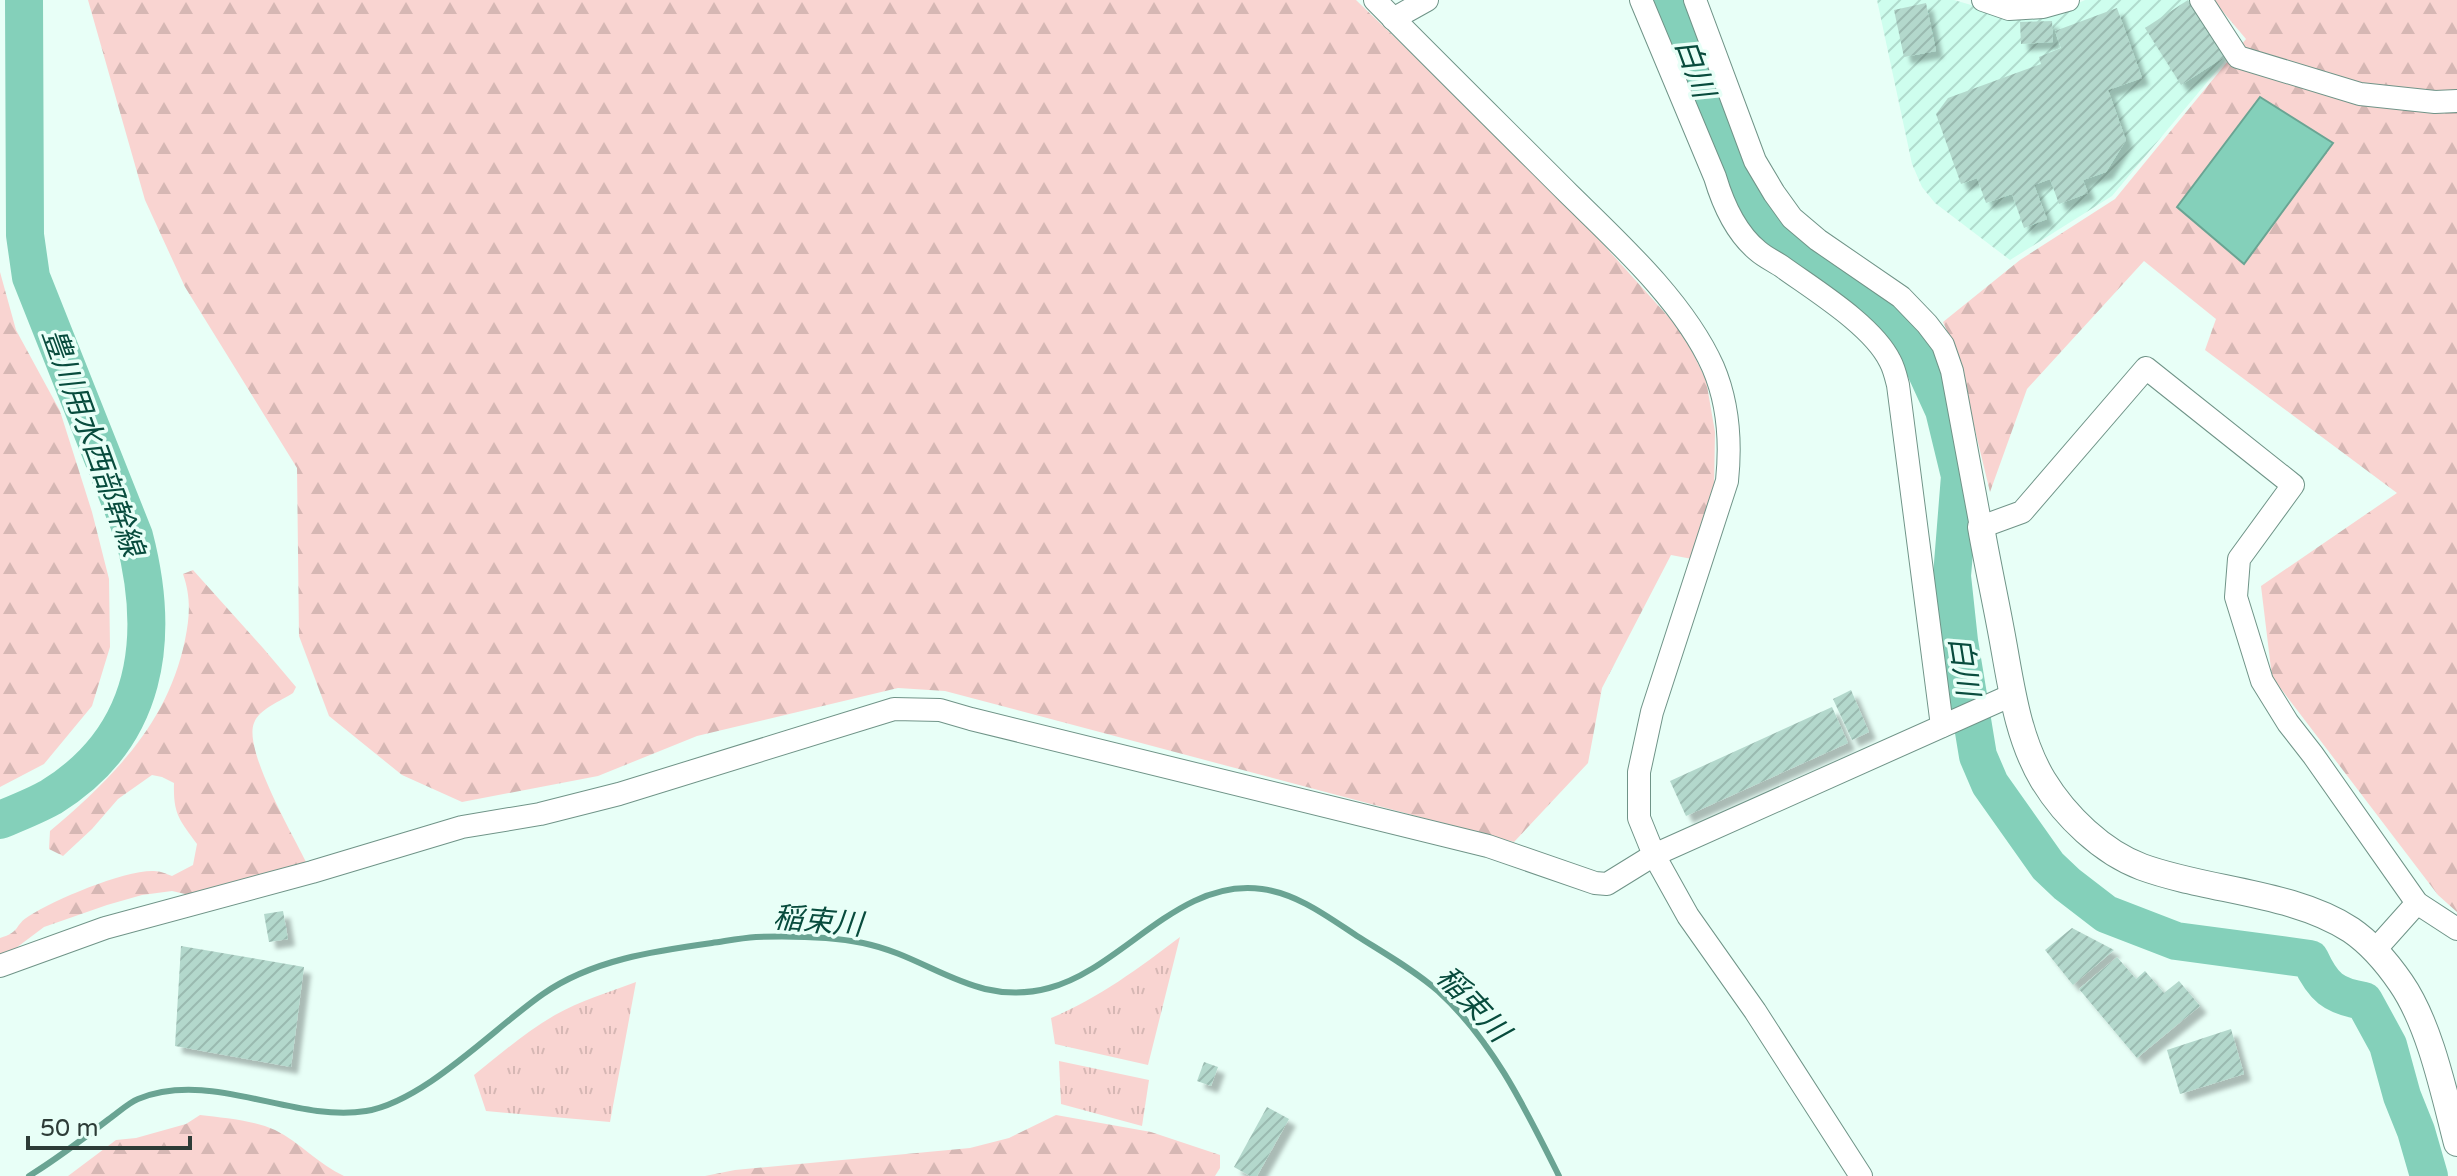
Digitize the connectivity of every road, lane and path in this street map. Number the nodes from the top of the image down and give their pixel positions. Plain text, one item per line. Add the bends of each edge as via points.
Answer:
1 (1375, 0) edge
2 (1427, 0) edge
3 (1641, 0) edge
4 (1695, 0) edge
5 (1983, 0) edge
6 (2068, 0) edge
7 (2201, 0) edge
8 (1393, 19) junction
9 (2457, 101) edge
10 (1981, 527) junction
11 (2012, 695) junction
12 (1942, 726) junction
13 (1654, 855) junction
14 (2417, 903) junction
15 (2457, 929) edge
16 (2375, 950) junction
17 (0, 966) edge
18 (2457, 1143) edge
19 (1861, 1176) edge

1 - 8 street
2 - 8 street
3 - 12 street via 1722,202 1739,229 1757,251 1859,324 1890,361 1898,385
4 - 10 street via 1755,161 1774,193 1818,240 1901,297 1943,345
5 - 6 street via 2009,9
7 - 9 street via 2238,57 2360,94
8 - 13 street via 1629,254 1679,312 1714,369 1730,456 1727,481 1652,712 1639,772 1639,818
10 - 11 street
10 - 14 street via 2022,512 2146,368 2293,485 2239,559 2236,597 2262,681
11 - 12 street
11 - 16 street via 2042,779 2071,817 2113,852 2185,880 2319,914
12 - 13 street
13 - 17 street via 1607,884 1595,883 1488,846 940,710 894,709 619,794 462,827 105,928
13 - 19 street via 1688,916
14 - 15 street
14 - 16 street
16 - 18 street via 2417,1014

